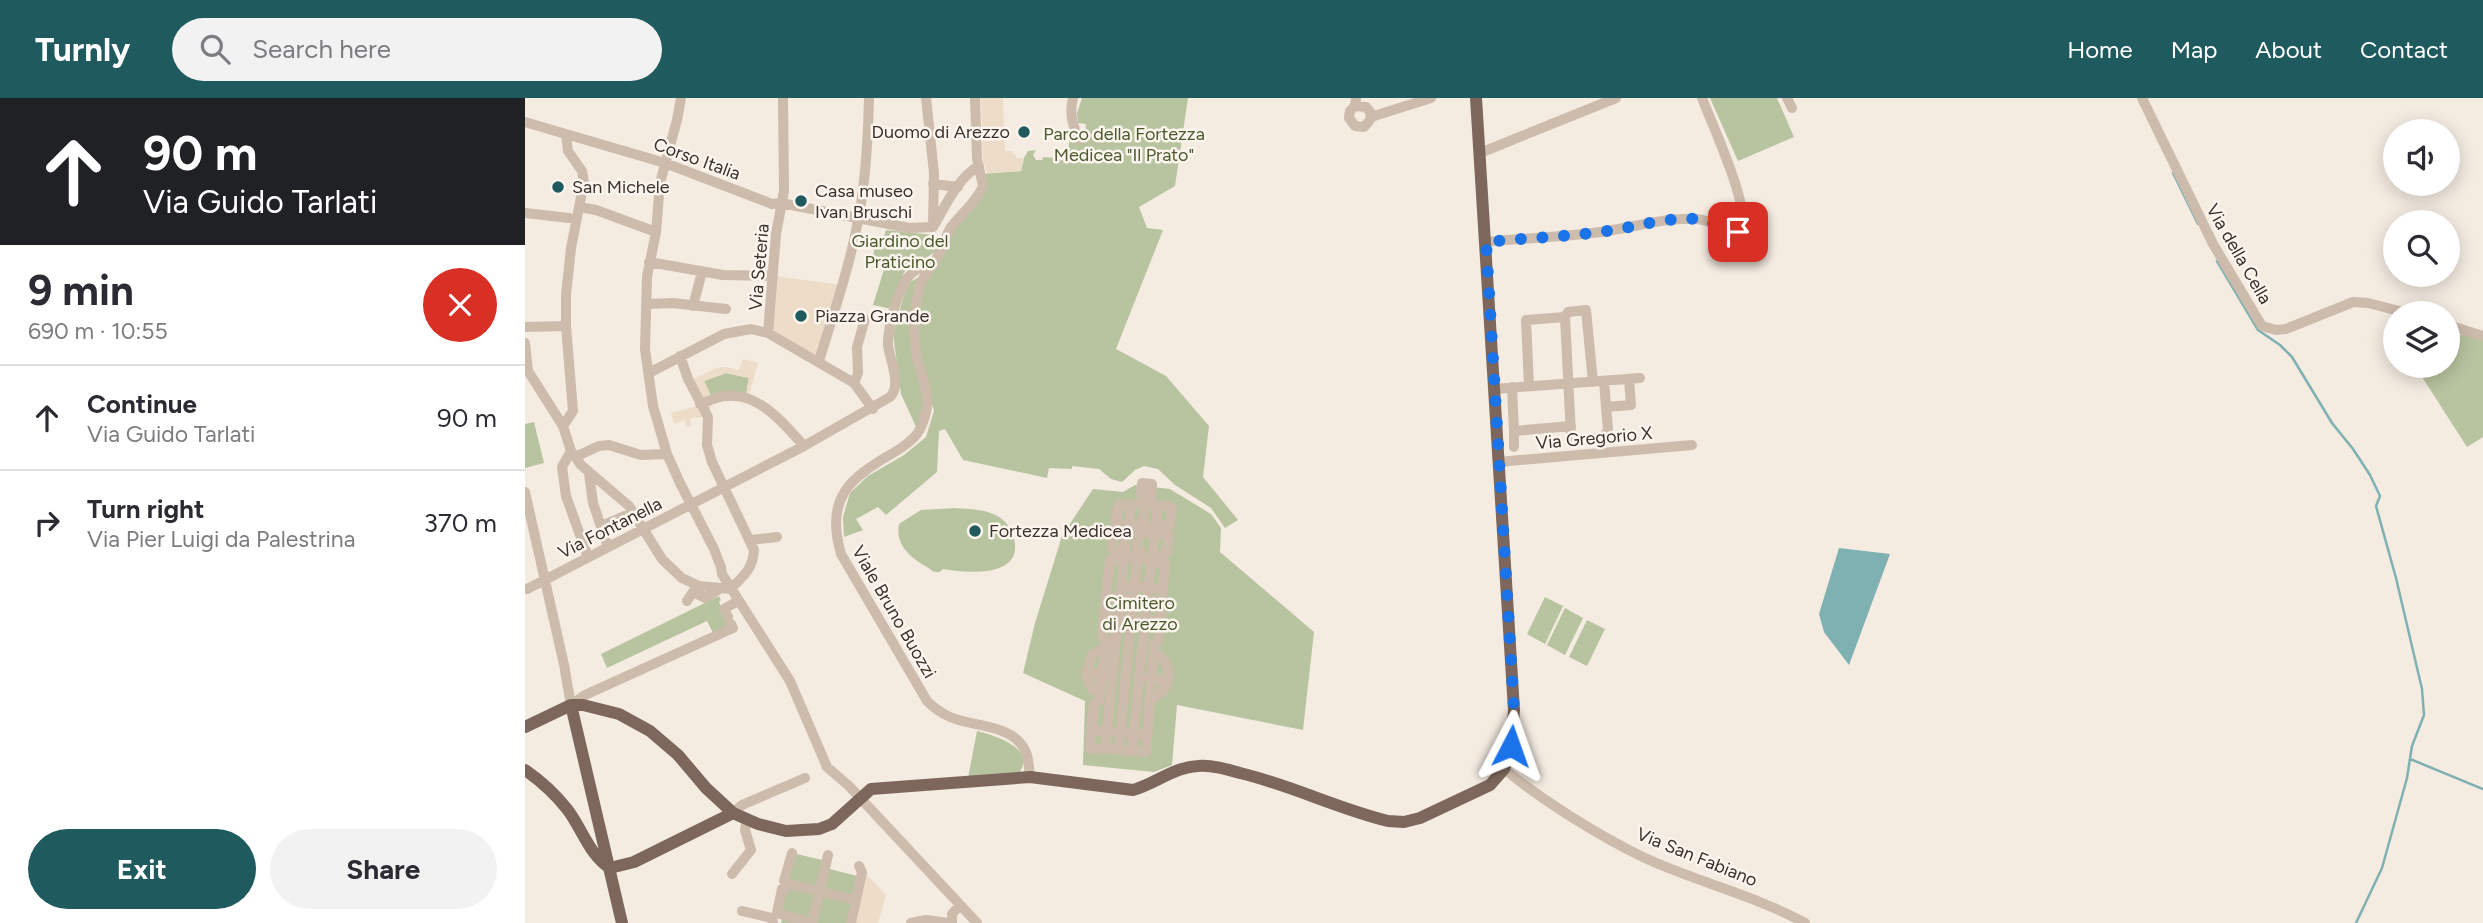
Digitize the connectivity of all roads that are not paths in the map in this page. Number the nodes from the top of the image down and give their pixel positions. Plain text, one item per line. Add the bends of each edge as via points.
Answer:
1 (681, 98) edge
2 (783, 98) edge
3 (869, 98) edge
4 (926, 98) edge
5 (975, 98) edge
6 (1073, 98) edge
7 (1431, 98) edge
8 (1476, 98) edge
9 (1616, 98) edge
10 (1702, 98) edge
11 (1787, 98) edge
12 (2142, 98) edge
13 (1355, 102) edge
14 (1792, 108) dead end
15 (1371, 117) junction
16 (525, 122) edge
17 (567, 136) junction
18 (1078, 139) dead end
19 (1480, 153) junction
20 (665, 163) junction
21 (978, 166) junction
22 (933, 184) junction
23 (958, 187) junction
24 (781, 203) junction
25 (579, 207) junction
26 (525, 213) edge
27 (573, 219) junction
28 (859, 220) junction
29 (933, 227) junction
30 (656, 232) junction
31 (1486, 242) junction
32 (649, 262) junction
33 (930, 265) junction
34 (702, 272) junction
35 (773, 276) junction
36 (647, 304) junction
37 (693, 306) junction
38 (2383, 307) edge
39 (726, 309) dead end
40 (1565, 317) junction
41 (865, 320) dead end
42 (566, 326) junction
43 (525, 327) edge
44 (2460, 329) edge
45 (768, 333) junction
46 (2483, 336) edge
47 (525, 343) edge
48 (680, 356) junction
49 (819, 361) junction
50 (649, 373) junction
51 (1599, 381) junction
52 (854, 383) junction
53 (1568, 383) junction
54 (1529, 386) junction
55 (1512, 387) junction
56 (1494, 388) junction
57 (700, 404) junction
58 (1606, 407) junction
59 (873, 409) junction
60 (563, 426) junction
61 (1571, 426) junction
62 (1514, 431) junction
63 (1692, 445) dead end
64 (804, 446) junction
65 (1514, 447) dead end
66 (573, 454) junction
67 (667, 454) junction
68 (1498, 462) junction
69 (589, 473) junction
70 (747, 473) junction
71 (754, 485) dead end
72 (725, 486) junction
73 (525, 492) edge
74 (1501, 496) junction
75 (1146, 500) junction
76 (690, 504) junction
77 (634, 512) junction
78 (1143, 522) junction
79 (601, 526) junction
80 (645, 529) junction
81 (1127, 531) junction
82 (1503, 532) junction
83 (1156, 533) junction
84 (1139, 534) junction
85 (777, 537) dead end
86 (751, 540) junction
87 (608, 547) junction
88 (1138, 550) junction
89 (588, 557) junction
90 (1124, 559) junction
91 (1151, 561) junction
92 (1137, 562) junction
93 (545, 579) junction
94 (1512, 582) junction
95 (1107, 585) junction
96 (1121, 586) junction
97 (1135, 587) junction
98 (1149, 588) junction
99 (527, 589) edge
100 (726, 589) junction
101 (1162, 595) junction
102 (1107, 597) junction
103 (1120, 598) junction
104 (1133, 599) junction
105 (1147, 600) junction
106 (687, 601) dead end
107 (738, 601) junction
108 (1104, 616) junction
109 (1118, 619) junction
110 (1132, 619) junction
111 (1145, 620) junction
112 (1160, 621) junction
113 (1510, 650) junction
114 (1109, 651) junction
115 (1128, 654) junction
116 (1148, 654) junction
117 (1086, 673) junction
118 (1100, 674) junction
119 (1113, 675) junction
120 (1126, 676) junction
121 (1140, 677) junction
122 (1152, 678) junction
123 (1168, 681) junction
124 (1099, 697) junction
125 (1150, 702) junction
126 (1110, 703) junction
127 (1123, 704) junction
128 (571, 705) junction
129 (1137, 705) junction
130 (525, 727) edge
131 (1092, 730) junction
132 (1107, 731) junction
133 (1120, 733) junction
134 (1134, 734) junction
135 (1148, 735) junction
136 (1119, 747) junction
137 (1106, 748) junction
138 (1132, 751) junction
139 (1504, 769) junction
140 (525, 771) edge
141 (1030, 777) junction
142 (805, 778) dead end
143 (860, 798) junction
144 (733, 813) junction
145 (747, 820) junction
146 (601, 832) junction
147 (587, 840) junction
148 (790, 852) dead end
149 (828, 855) dead end
150 (859, 866) dead end
151 (610, 868) junction
152 (733, 874) dead end
153 (780, 885) junction
154 (820, 890) junction
155 (856, 900) junction
156 (960, 905) junction
157 (742, 911) dead end
158 (777, 920) edge
159 (972, 921) edge
160 (622, 923) edge
161 (812, 923) edge
162 (851, 923) edge
163 (911, 923) edge
164 (950, 923) edge
165 (1805, 923) edge

1 - 20 street
2 - 24 street, Via Seteria
3 - 28 street
4 - 22 street
5 - 21 street, Viale Bruno Buozzi
6 - 18 street via 1070,109
7 - 15 street
8 - 19 main road
9 - 19 street
10 - 31 street via 1731,170 1742,206 1743,229 1738,232 1697,219 1655,220 1603,232
11 - 14 street
12 - 38 street, Via della Cella via 2213,244 2262,326 2286,328 2353,302
13 - 15 street via 1366,107
13 - 15 street via 1349,115 1352,125 1364,127
16 - 17 street, Corso Italia
17 - 20 street, Corso Italia
17 - 25 street via 568,151 583,176
19 - 31 main road
20 - 24 street, Corso Italia via 772,204
20 - 30 street
21 - 23 street
21 - 33 street, Viale Bruno Buozzi via 984,180 981,191 949,230
22 - 23 street
22 - 29 street
23 - 29 street
24 - 28 street, Corso Italia
24 - 35 street, Via Seteria
25 - 27 street
25 - 30 street
26 - 27 street
27 - 42 street
28 - 29 street, Corso Italia
28 - 49 street
30 - 32 street
31 - 56 main road
32 - 34 street
32 - 36 street
33 - 59 street, Via Fontanella via 908,275 903,284 888,344 896,387
33 - 141 street, Viale Bruno Buozzi via 920,287 915,337 927,389 927,412 919,432 863,470 842,493 836,514 837,539 841,554 927,701 953,718 1010,734 1028,756
34 - 35 street
34 - 37 street
35 - 45 street, Via Seteria
36 - 37 street
36 - 50 street
37 - 39 street
40 - 51 street via 1568,312 1586,310
40 - 53 street
40 - 54 street via 1526,320
41 - 52 street
42 - 43 street
42 - 60 street via 573,411
44 - 46 street
45 - 48 street via 732,331
45 - 49 street
47 - 60 street via 528,371
48 - 50 street
48 - 57 street
49 - 52 street
50 - 67 street
51 - 53 street
51 - 58 street
51 - 58 street via 1635,379 1630,405
52 - 59 street
53 - 54 street
53 - 61 street
54 - 55 street
55 - 56 street
55 - 62 street
56 - 68 main road
57 - 64 street via 727,396 749,398 784,423
57 - 72 street via 708,417 712,462
58 - 61 street via 1604,437 1579,440 1571,435
59 - 64 street, Via Fontanella
60 - 66 street
61 - 62 street
62 - 65 street
63 - 68 street, Via Gregorio X
64 - 70 street, Via Fontanella via 783,461
66 - 67 street via 609,445 641,455
66 - 69 street
66 - 89 street via 562,467 566,496
67 - 76 street
68 - 74 main road
69 - 77 street
69 - 79 street
70 - 71 street
70 - 72 street, Via Fontanella
72 - 76 street, Via Fontanella
72 - 86 street
73 - 93 street
74 - 82 main road
74 - 94 main road
75 - 78 street
75 - 81 street via 1119,503 1115,522 1117,528
75 - 83 street via 1172,507 1167,532
76 - 80 street, Via Fontanella
76 - 100 street via 714,549
77 - 79 street
77 - 80 street
78 - 81 street via 1139,529
78 - 83 street via 1145,530
79 - 87 street
80 - 87 street, Via Fontanella
80 - 100 street via 662,559 682,578 699,586
81 - 84 street
81 - 90 street via 1114,532 1112,548 1115,556
82 - 94 main road
82 - 113 main road
83 - 84 street
83 - 91 street via 1169,536 1167,552 1163,560
84 - 88 street
85 - 86 street
86 - 100 street via 753,562 747,573
87 - 89 street, Via Fontanella
88 - 90 street via 1135,559
88 - 91 street via 1141,559
89 - 93 street, Via Fontanella
90 - 92 street
90 - 95 street via 1110,560
90 - 96 street
91 - 92 street
91 - 98 street
91 - 101 street via 1165,564
92 - 97 street
93 - 99 street, Via Fontanella
93 - 128 street
94 - 113 main road
95 - 96 street
95 - 102 street
96 - 97 street
96 - 103 street
97 - 98 street
97 - 104 street
98 - 101 street
98 - 105 street
100 - 106 street via 705,598 692,592
100 - 107 street
101 - 105 street
101 - 112 street
102 - 103 street
102 - 108 street
103 - 104 street
103 - 109 street
104 - 105 street
104 - 110 street
105 - 111 street
107 - 128 street via 727,616
107 - 143 street via 790,681 827,767
108 - 109 street
108 - 114 street via 1102,638
109 - 110 street
109 - 114 street
110 - 111 street
110 - 115 street
111 - 112 street
111 - 116 street
112 - 116 street via 1157,641
113 - 139 main road via 1514,710
114 - 115 street
114 - 117 street via 1092,655
114 - 118 street
114 - 119 street
115 - 116 street
115 - 120 street
116 - 121 street
116 - 122 street
116 - 123 street via 1158,654 1167,663
117 - 118 street
117 - 124 street
118 - 119 street
118 - 124 street
119 - 120 street
119 - 126 street
120 - 121 street
120 - 127 street
121 - 122 street
121 - 129 street
122 - 123 street
122 - 125 street
123 - 125 street
124 - 126 street
124 - 131 street
125 - 129 street
125 - 135 street
126 - 127 street
126 - 132 street
127 - 129 street
127 - 133 street
128 - 130 main road
128 - 144 main road via 619,715 650,730
128 - 146 main road
129 - 134 street
131 - 132 street
131 - 137 street via 1090,749
132 - 133 street
132 - 137 street
133 - 134 street
133 - 136 street
134 - 135 street
134 - 138 street
135 - 138 street via 1146,752
136 - 137 street
136 - 138 street
139 - 141 main road via 1490,785 1404,821 1376,818 1268,779 1220,768 1197,766 1133,790
139 - 165 street, Via San Fabiano via 1594,830 1645,858 1778,908
140 - 147 main road via 551,791
141 - 143 main road via 871,789
142 - 144 street
143 - 145 main road via 834,829 786,831
143 - 156 street
144 - 145 main road
144 - 151 main road via 635,862
145 - 152 street via 751,850
146 - 147 street via 595,842
146 - 151 main road
147 - 151 main road via 597,858
148 - 153 street
149 - 154 street
150 - 155 street via 862,872
151 - 160 main road
153 - 154 street
153 - 158 street via 786,890 782,889
154 - 155 street
154 - 161 street
155 - 162 street
156 - 159 street
156 - 164 street
157 - 158 street
158 - 161 street
163 - 164 street

